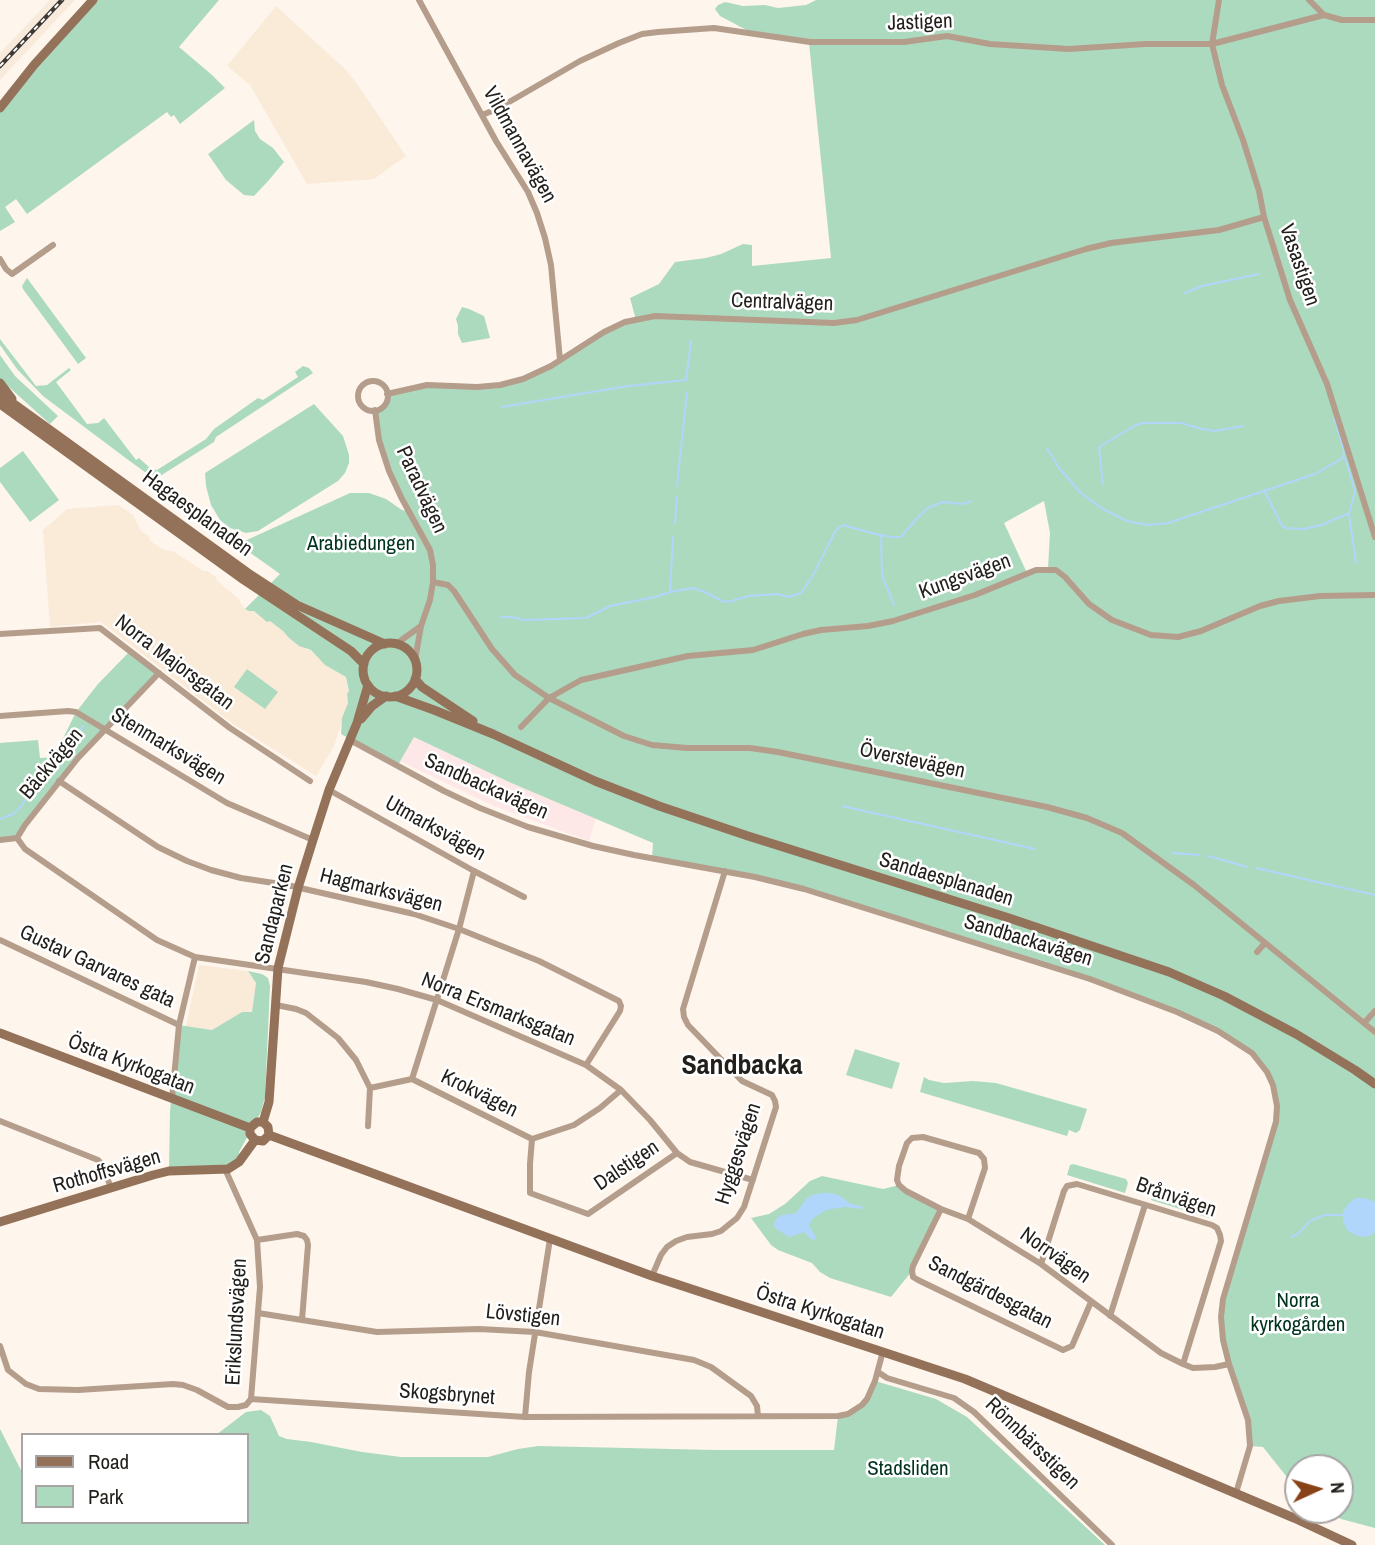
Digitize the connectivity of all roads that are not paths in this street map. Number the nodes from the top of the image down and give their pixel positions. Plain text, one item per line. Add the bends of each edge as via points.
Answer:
1 (93, 0) edge
2 (419, 0) edge
3 (1219, 0) edge
4 (1309, 0) edge
5 (1324, 15) junction
6 (1375, 20) edge
7 (1212, 44) junction
8 (0, 108) edge
9 (482, 115) junction
10 (1264, 217) junction
11 (53, 245) dead end
12 (0, 259) edge
13 (560, 360) junction
14 (0, 383) edge
15 (0, 394) edge
16 (387, 394) junction
17 (0, 406) edge
18 (375, 410) junction
19 (19, 412) junction
20 (1375, 537) edge
21 (433, 582) junction
22 (1375, 594) edge
23 (421, 626) junction
24 (0, 634) edge
25 (385, 644) junction
26 (396, 644) junction
27 (415, 660) junction
28 (364, 664) junction
29 (159, 673) junction
30 (415, 679) junction
31 (368, 685) junction
32 (390, 696) junction
33 (549, 698) junction
34 (0, 716) edge
35 (357, 723) junction
36 (521, 727) dead end
37 (105, 730) junction
38 (493, 734) junction
39 (350, 740) junction
40 (59, 781) junction
41 (310, 781) dead end
42 (329, 790) junction
43 (17, 838) junction
44 (313, 839) junction
45 (0, 841) edge
46 (474, 871) junction
47 (725, 872) junction
48 (298, 888) junction
49 (524, 897) dead end
50 (458, 929) junction
51 (0, 940) edge
52 (1265, 943) junction
53 (1257, 952) dead end
54 (195, 957) junction
55 (278, 968) junction
56 (437, 1000) junction
57 (276, 1005) junction
58 (1375, 1011) edge
59 (1364, 1023) junction
60 (179, 1025) junction
61 (1375, 1032) edge
62 (0, 1033) edge
63 (586, 1065) junction
64 (412, 1079) junction
65 (1375, 1084) edge
66 (370, 1088) junction
67 (621, 1090) junction
68 (172, 1099) junction
69 (0, 1121) edge
70 (263, 1122) junction
71 (368, 1126) dead end
72 (250, 1128) junction
73 (269, 1135) junction
74 (532, 1139) junction
75 (255, 1140) junction
76 (677, 1153) junction
77 (225, 1169) junction
78 (753, 1180) junction
79 (111, 1188) junction
80 (1145, 1205) junction
81 (941, 1209) junction
82 (968, 1219) junction
83 (0, 1222) edge
84 (550, 1239) junction
85 (257, 1240) junction
86 (1041, 1264) junction
87 (652, 1276) junction
88 (1091, 1302) junction
89 (258, 1313) junction
90 (1110, 1316) junction
91 (302, 1320) junction
92 (535, 1332) junction
93 (0, 1346) edge
94 (883, 1351) junction
95 (1182, 1364) junction
96 (1229, 1364) junction
97 (878, 1372) junction
98 (251, 1399) junction
99 (758, 1416) junction
100 (525, 1417) junction
101 (1236, 1493) junction
102 (1112, 1545) edge
103 (1352, 1545) edge

1 - 8 main road
2 - 9 street, Vildmannavägen
3 - 7 street, Vasastigen
4 - 5 street
5 - 6 street, Jastigen
5 - 7 street, Jastigen
7 - 9 street, Jastigen via 1069,49 947,36 904,42 810,42 714,28 658,32 642,34 580,61
7 - 10 street, Vasastigen
9 - 13 street, Vildmannavägen via 528,192 545,238
10 - 13 street, Centralvägen via 1219,229 1086,249 857,320 655,316 625,322
10 - 20 street, Vasastigen via 1290,300 1327,384
11 - 12 street via 12,274
13 - 16 street, Centralvägen via 500,385 427,385
14 - 19 main road
15 - 19 main road, Hagaesplanaden
16 - 18 street via 385,403
16 - 18 street, Centralvägen via 379,382 362,386 360,404
17 - 19 main road
18 - 21 street, Paradvägen via 389,471 430,550
19 - 25 main road, Hagaesplanaden via 297,605
19 - 28 main road, Hagaesplanaden
21 - 23 street, Paradvägen
21 - 33 street, Överstevägen via 454,591 503,662
22 - 33 street, Kungsvägen via 1279,601 1178,637 1151,635 1112,620 1056,570 1036,570 975,596 893,621 821,630 752,650 641,666 581,680
23 - 26 street
23 - 27 street, Paradvägen
24 - 29 street, Norra Majorsgatan via 100,628
25 - 26 main road
25 - 28 main road via 371,651
26 - 27 main road
27 - 30 main road
28 - 31 main road
29 - 37 street, Bäckvägen
29 - 41 street, Norra Majorsgatan
30 - 32 main road via 406,691
30 - 38 main road, Sandaesplanaden
31 - 32 main road via 376,693
31 - 35 main road, Sandaparken
32 - 35 main road, Sandaparken via 372,706
32 - 38 main road, Sandaesplanaden
33 - 36 street, Kungsvägen
33 - 52 street, Överstevägen via 652,745 750,747 1087,818 1152,853
34 - 37 street, Stenmarksvägen via 76,712
35 - 39 main road, Sandaparken
37 - 40 street, Bäckvägen
37 - 44 street, Stenmarksvägen via 227,803
38 - 65 main road, Sandaesplanaden via 659,806 1169,972 1296,1034
39 - 42 main road, Sandaparken
39 - 47 street, Sandbackavägen via 444,791 528,827 593,846
40 - 43 street, Bäckvägen
40 - 48 street, Hagmarksvägen via 187,861 221,873
42 - 44 main road, Sandaparken
42 - 46 street, Utmarksvägen
43 - 45 street
43 - 54 street, Norra Ersmarksgatan via 25,849 157,940
44 - 48 main road, Sandaparken
46 - 49 street, Utmarksvägen
46 - 50 street
47 - 78 street, Hyggesvägen via 683,1009 688,1025 742,1081 772,1095 775,1101
47 - 96 street, Sandbackavägen via 779,881 1090,979 1177,1012 1252,1053 1267,1072 1278,1106 1223,1298 1223,1340
48 - 50 street, Hagmarksvägen via 414,914
48 - 55 main road, Sandaparken
50 - 56 street
50 - 63 street, Hagmarksvägen via 619,1000 620,1011
51 - 60 street, Gustav Garvares gata
52 - 53 street
52 - 59 street, Överstevägen
54 - 55 street, Norra Ersmarksgatan
54 - 60 street
55 - 56 street, Norra Ersmarksgatan via 366,982
55 - 57 main road, Sandaparken
56 - 63 street, Norra Ersmarksgatan
56 - 64 street
57 - 66 street via 306,1013 338,1038
57 - 70 main road, Sandaparken via 269,1102
58 - 59 street
59 - 61 street, Överstevägen
60 - 68 street
62 - 68 main road, Östra Kyrkogatan
63 - 67 street, Norra Ersmarksgatan
64 - 66 street
64 - 74 street, Krokvägen
66 - 71 street
67 - 74 street via 574,1125
67 - 76 street, Norra Ersmarksgatan
68 - 72 main road, Östra Kyrkogatan
69 - 79 street via 98,1160
70 - 72 main road
70 - 73 main road
72 - 75 main road
73 - 75 main road via 263,1141
73 - 84 main road, Östra Kyrkogatan
74 - 76 street, Dalstigen via 530,1193 588,1214
75 - 77 main road via 239,1162
76 - 78 street, Norra Ersmarksgatan via 690,1162
77 - 79 main road, Rothoffsvägen via 169,1171
77 - 85 street, Erikslundsvägen
78 - 87 street, Hyggesvägen via 733,1222 721,1231 676,1241 661,1255
79 - 83 main road, Rothoffsvägen
80 - 86 street, Brånvägen via 1077,1184 1067,1186
80 - 90 street
80 - 95 street, Brånvägen via 1212,1225 1220,1235
81 - 82 street, Norrvägen
81 - 82 street, Norrvägen via 899,1185 899,1166 912,1138 978,1153 984,1159
81 - 88 street, Sandgärdesgatan via 913,1266 918,1280 1063,1350 1072,1346
82 - 86 street, Norrvägen
84 - 87 main road, Östra Kyrkogatan
84 - 92 street
85 - 89 street, Erikslundsvägen
85 - 91 street via 297,1234 307,1240
86 - 88 street, Norrvägen
87 - 94 main road, Östra Kyrkogatan
88 - 90 street, Norrvägen
89 - 91 street, Lövstigen
89 - 98 street, Erikslundsvägen
90 - 95 street, Norrvägen
91 - 92 street, Lövstigen via 377,1332
92 - 99 street, Lövstigen via 703,1363 751,1396
92 - 100 street
93 - 98 street, Skogsbrynet via 8,1370 39,1389 173,1384 197,1390 228,1407 246,1405
94 - 97 street, Skogsbrynet
94 - 101 main road, Östra Kyrkogatan via 965,1378
95 - 96 street, Norrvägen via 1201,1368
96 - 101 street, Sandbackavägen via 1248,1420 1250,1446
97 - 99 street, Skogsbrynet via 867,1399 848,1414
97 - 102 street, Rönnbärsstigen via 954,1398 974,1412
98 - 100 street, Skogsbrynet
99 - 100 street, Skogsbrynet
101 - 103 main road, Östra Kyrkogatan

